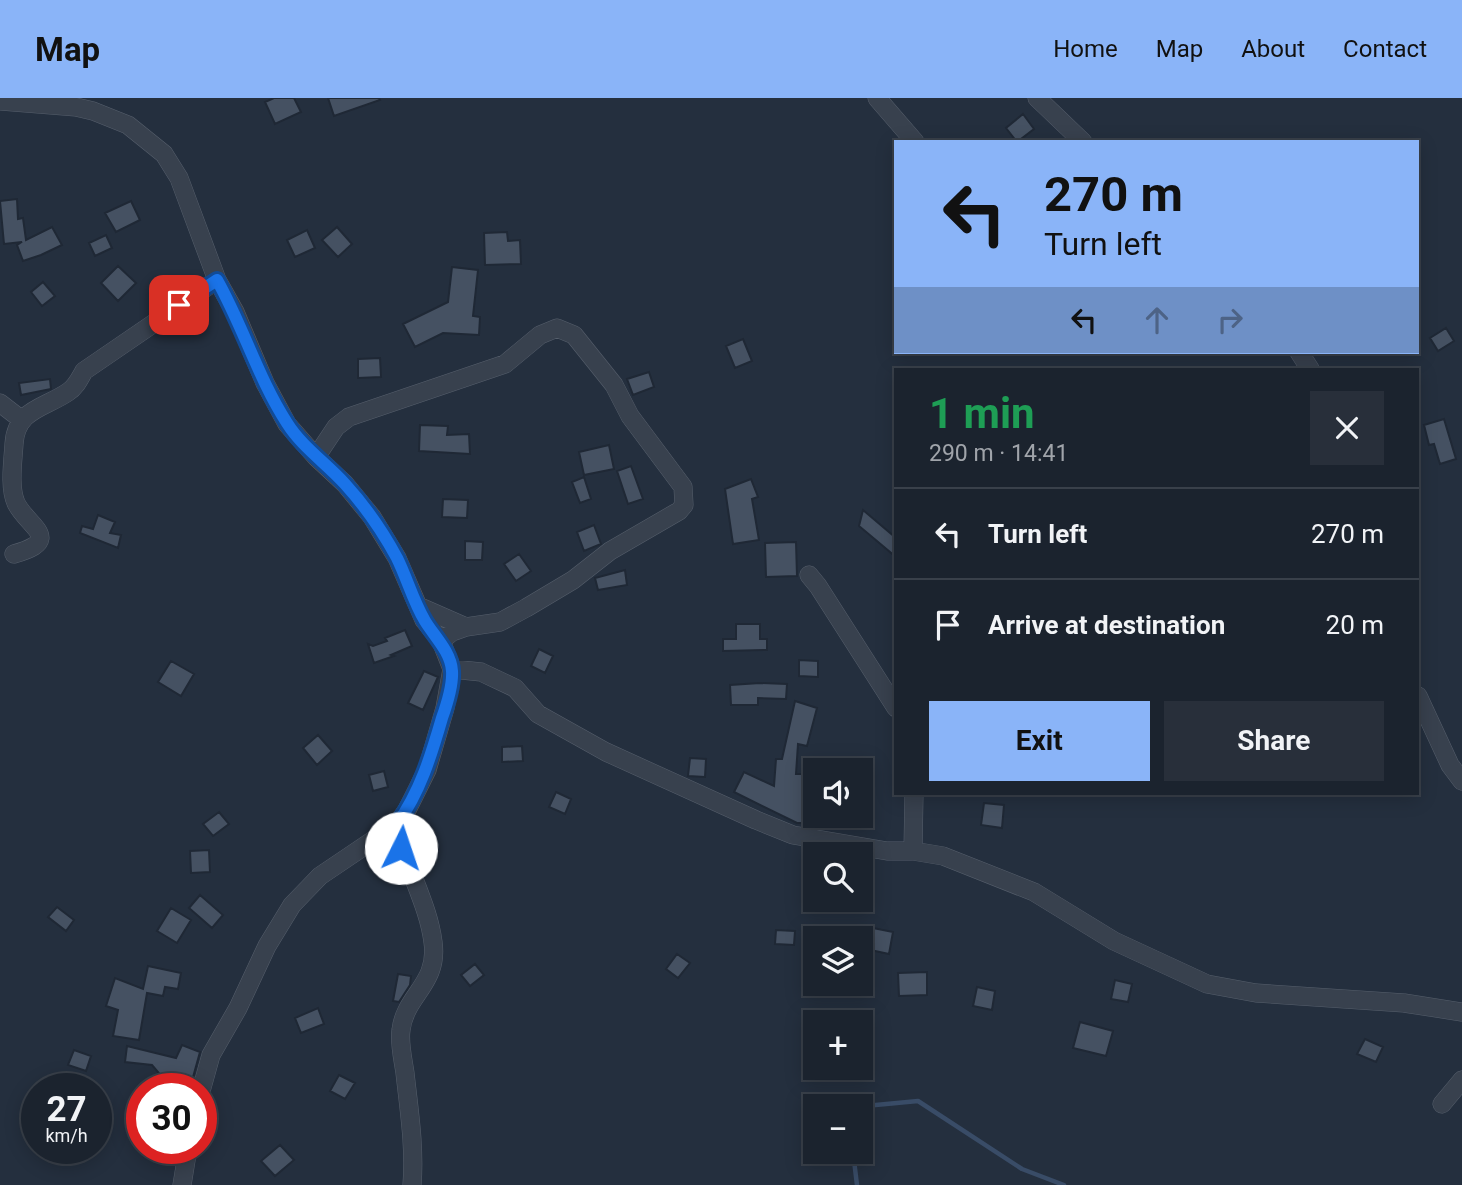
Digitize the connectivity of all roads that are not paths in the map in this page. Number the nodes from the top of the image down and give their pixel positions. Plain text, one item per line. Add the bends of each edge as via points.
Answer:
1 (877, 98) edge
2 (1037, 98) edge
3 (0, 101) edge
4 (83, 102) edge
5 (913, 140) edge
6 (1081, 140) edge
7 (217, 280) junction
8 (0, 403) edge
9 (22, 420) junction
10 (316, 457) junction
11 (14, 554) dead end
12 (809, 575) dead end
13 (418, 606) junction
14 (467, 627) junction
15 (441, 642) junction
16 (452, 669) junction
17 (1419, 698) edge
18 (894, 705) edge
19 (1462, 780) edge
20 (914, 795) edge
21 (397, 824) junction
22 (913, 851) junction
23 (1462, 1012) edge
24 (206, 1073) edge
25 (1462, 1080) edge
26 (1442, 1104) dead end
27 (185, 1164) edge
28 (182, 1185) edge
29 (412, 1185) edge

1 - 5 street
2 - 6 street
3 - 4 street
4 - 7 street via 128,125 164,154 179,178
7 - 9 street via 84,371 70,391
7 - 10 street via 287,424
8 - 9 street
9 - 11 street via 14,442 15,500 37,527 39,539 32,549
10 - 13 street via 372,517
10 - 14 street via 336,427 349,417 505,364 540,335 557,328 573,335 614,385 630,416 683,487 684,505 526,608 500,622
12 - 18 street
13 - 14 street
13 - 15 street
14 - 15 street
15 - 16 street
16 - 21 street via 427,770
16 - 22 street via 481,672 515,688 538,714 606,752 793,835
17 - 19 street via 1450,765
20 - 22 street
21 - 24 street via 320,876 292,905 211,1055
21 - 29 street via 401,848 427,916 435,960 427,982 404,1015 400,1033 412,1138
22 - 23 street via 943,856 1034,892 1114,941 1207,984 1256,993 1404,1003
25 - 26 street
27 - 28 street

